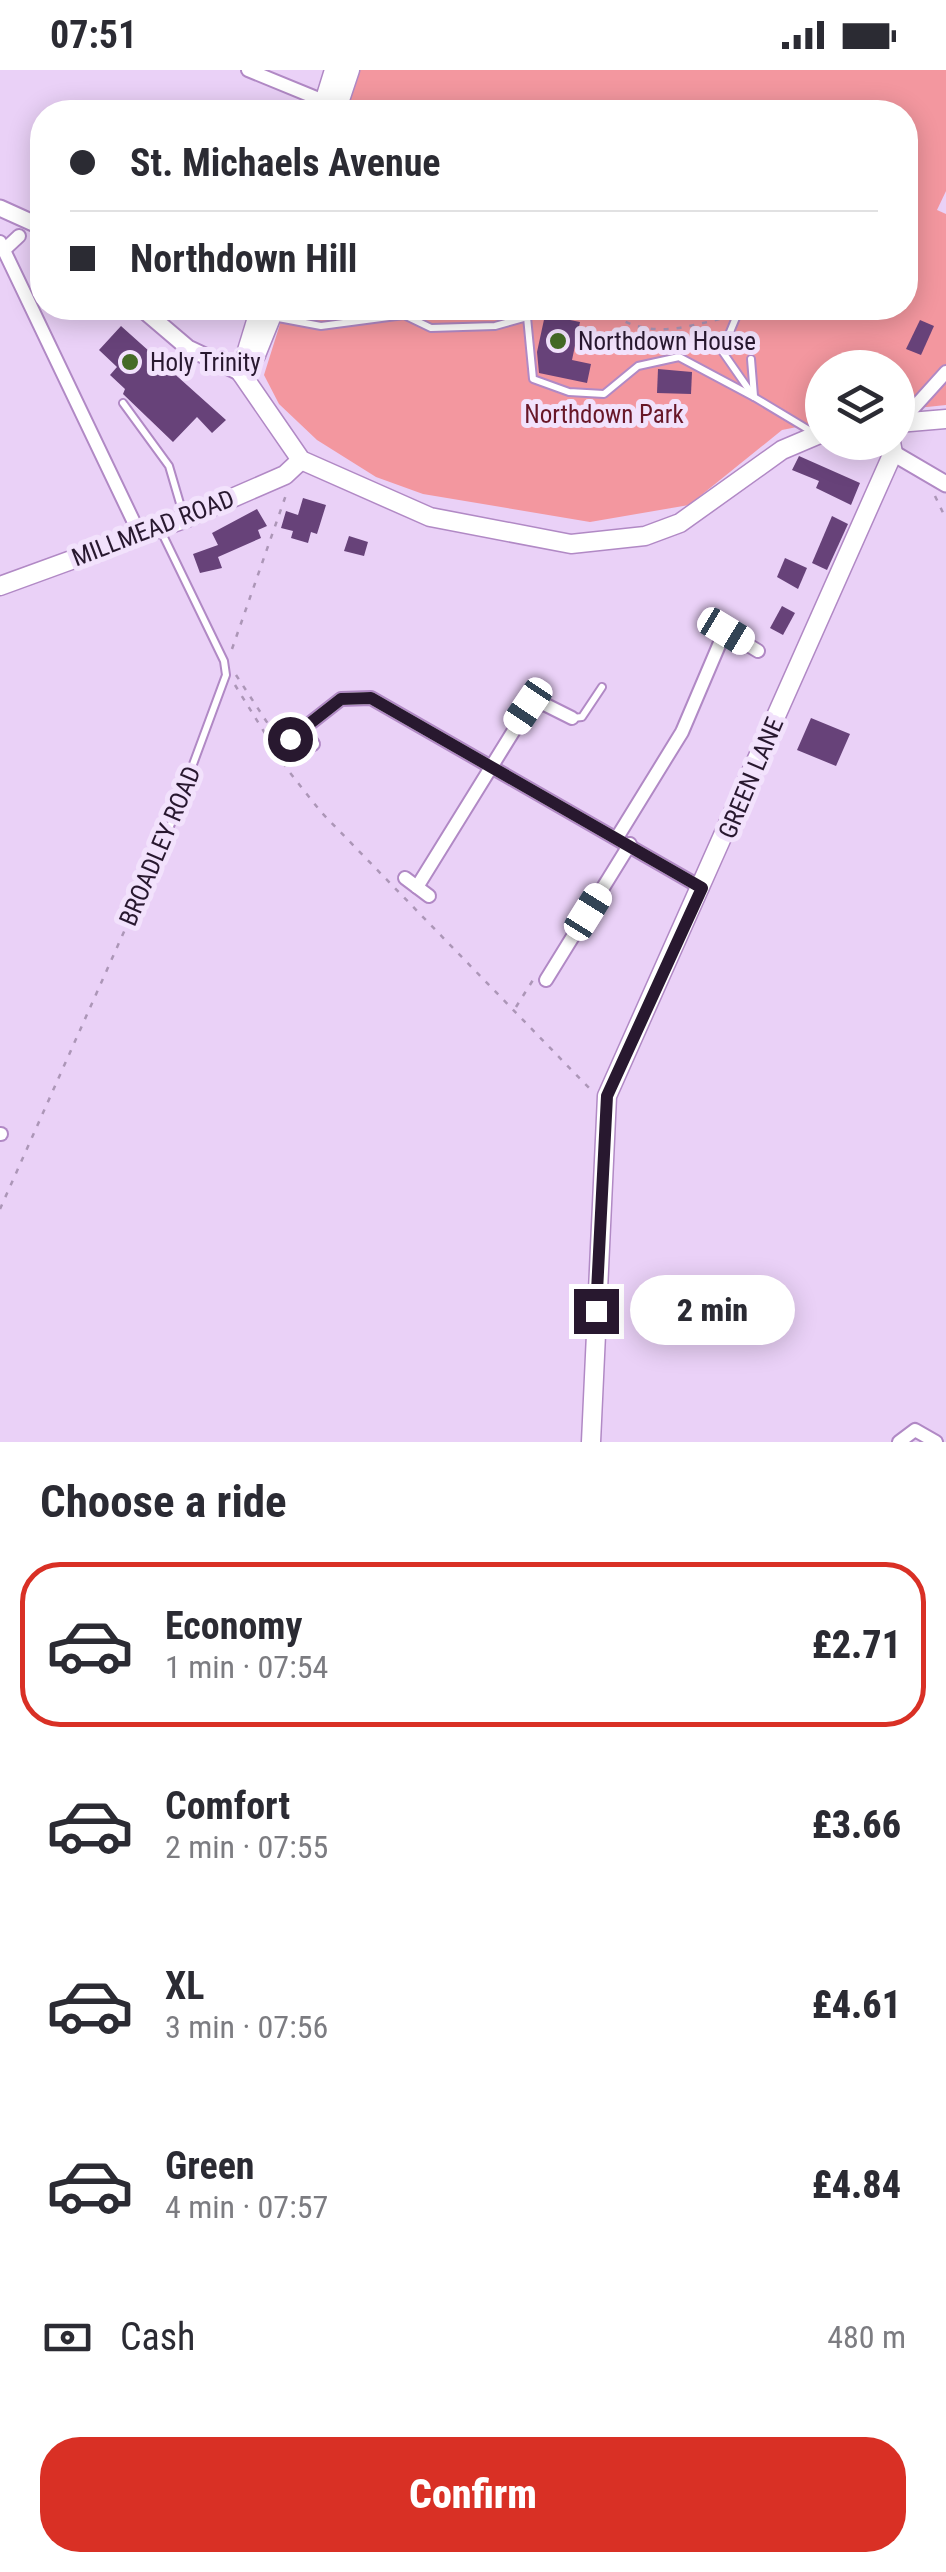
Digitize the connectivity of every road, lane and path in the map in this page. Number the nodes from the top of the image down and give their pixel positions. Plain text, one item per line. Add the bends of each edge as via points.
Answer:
1 (248, 70) edge
2 (334, 70) edge
3 (350, 70) edge
4 (313, 100) edge
5 (331, 100) edge
6 (334, 100) edge
7 (0, 208) edge
8 (30, 222) edge
9 (19, 236) dead end
10 (2, 246) edge
11 (30, 305) edge
12 (37, 320) edge
13 (155, 320) edge
14 (264, 320) edge
15 (302, 320) edge
16 (371, 320) edge
17 (413, 320) edge
18 (515, 320) edge
19 (528, 320) edge
20 (622, 320) edge
21 (710, 320) edge
22 (735, 320) edge
23 (750, 360) dead end
24 (241, 372) junction
25 (946, 372) edge
26 (754, 397) junction
27 (123, 403) dead end
28 (915, 406) edge
29 (946, 419) edge
30 (915, 422) edge
31 (805, 426) edge
32 (805, 440) edge
33 (301, 460) junction
34 (887, 460) edge
35 (910, 460) edge
36 (285, 476) junction
37 (943, 482) edge
38 (184, 519) junction
39 (946, 520) edge
40 (160, 528) junction
41 (140, 535) junction
42 (0, 586) edge
43 (712, 623) dead end
44 (726, 631) junction
45 (758, 650) dead end
46 (224, 661) junction
47 (602, 687) dead end
48 (572, 718) joint
49 (302, 729) junction
50 (285, 742) junction
51 (313, 744) dead end
52 (490, 764) junction
53 (287, 769) dead end
54 (165, 840) joint
55 (624, 840) junction
56 (702, 888) junction
57 (429, 896) dead end
58 (546, 980) joint
59 (515, 1008) dead end
60 (0, 1208) edge
61 (591, 1442) edge
62 (899, 1442) edge
63 (936, 1442) edge

1 - 4 street
2 - 5 main road
3 - 6 main road
7 - 8 street
9 - 10 street
10 - 11 street
12 - 41 street
13 - 24 street via 188,348
14 - 24 main road
15 - 16 lane via 321,326
17 - 18 lane via 432,328
19 - 26 lane via 533,379 543,384 604,394 638,366 679,357
20 - 21 path via 668,332
22 - 26 lane via 722,351
23 - 26 lane
24 - 33 main road
25 - 28 street
26 - 31 lane
27 - 38 lane via 169,466
29 - 30 main road
32 - 33 main road via 680,523 645,536 571,544 430,517
33 - 36 main road, MILLMEAD ROAD
34 - 56 main road, GREEN LANE
35 - 37 street
36 - 38 main road, MILLMEAD ROAD
36 - 46 path via 288,495
37 - 39 path via 934,497
38 - 40 main road, MILLMEAD ROAD
40 - 41 main road, MILLMEAD ROAD
40 - 46 lane
41 - 42 main road, MILLMEAD ROAD
43 - 44 street
44 - 45 street
44 - 55 street
46 - 50 path
46 - 54 lane, BROADLEY ROAD via 223,691
47 - 48 lane via 582,716
48 - 52 street via 544,704 528,706
49 - 50 street
49 - 51 street
49 - 52 street via 341,699 362,695
50 - 53 path via 294,763
52 - 55 street
52 - 57 street via 411,883
54 - 60 path, BROADLEY ROAD
55 - 56 street
55 - 58 street
56 - 61 main road, GREEN LANE via 616,1070 604,1112
58 - 59 path via 538,974
62 - 63 street via 915,1430

